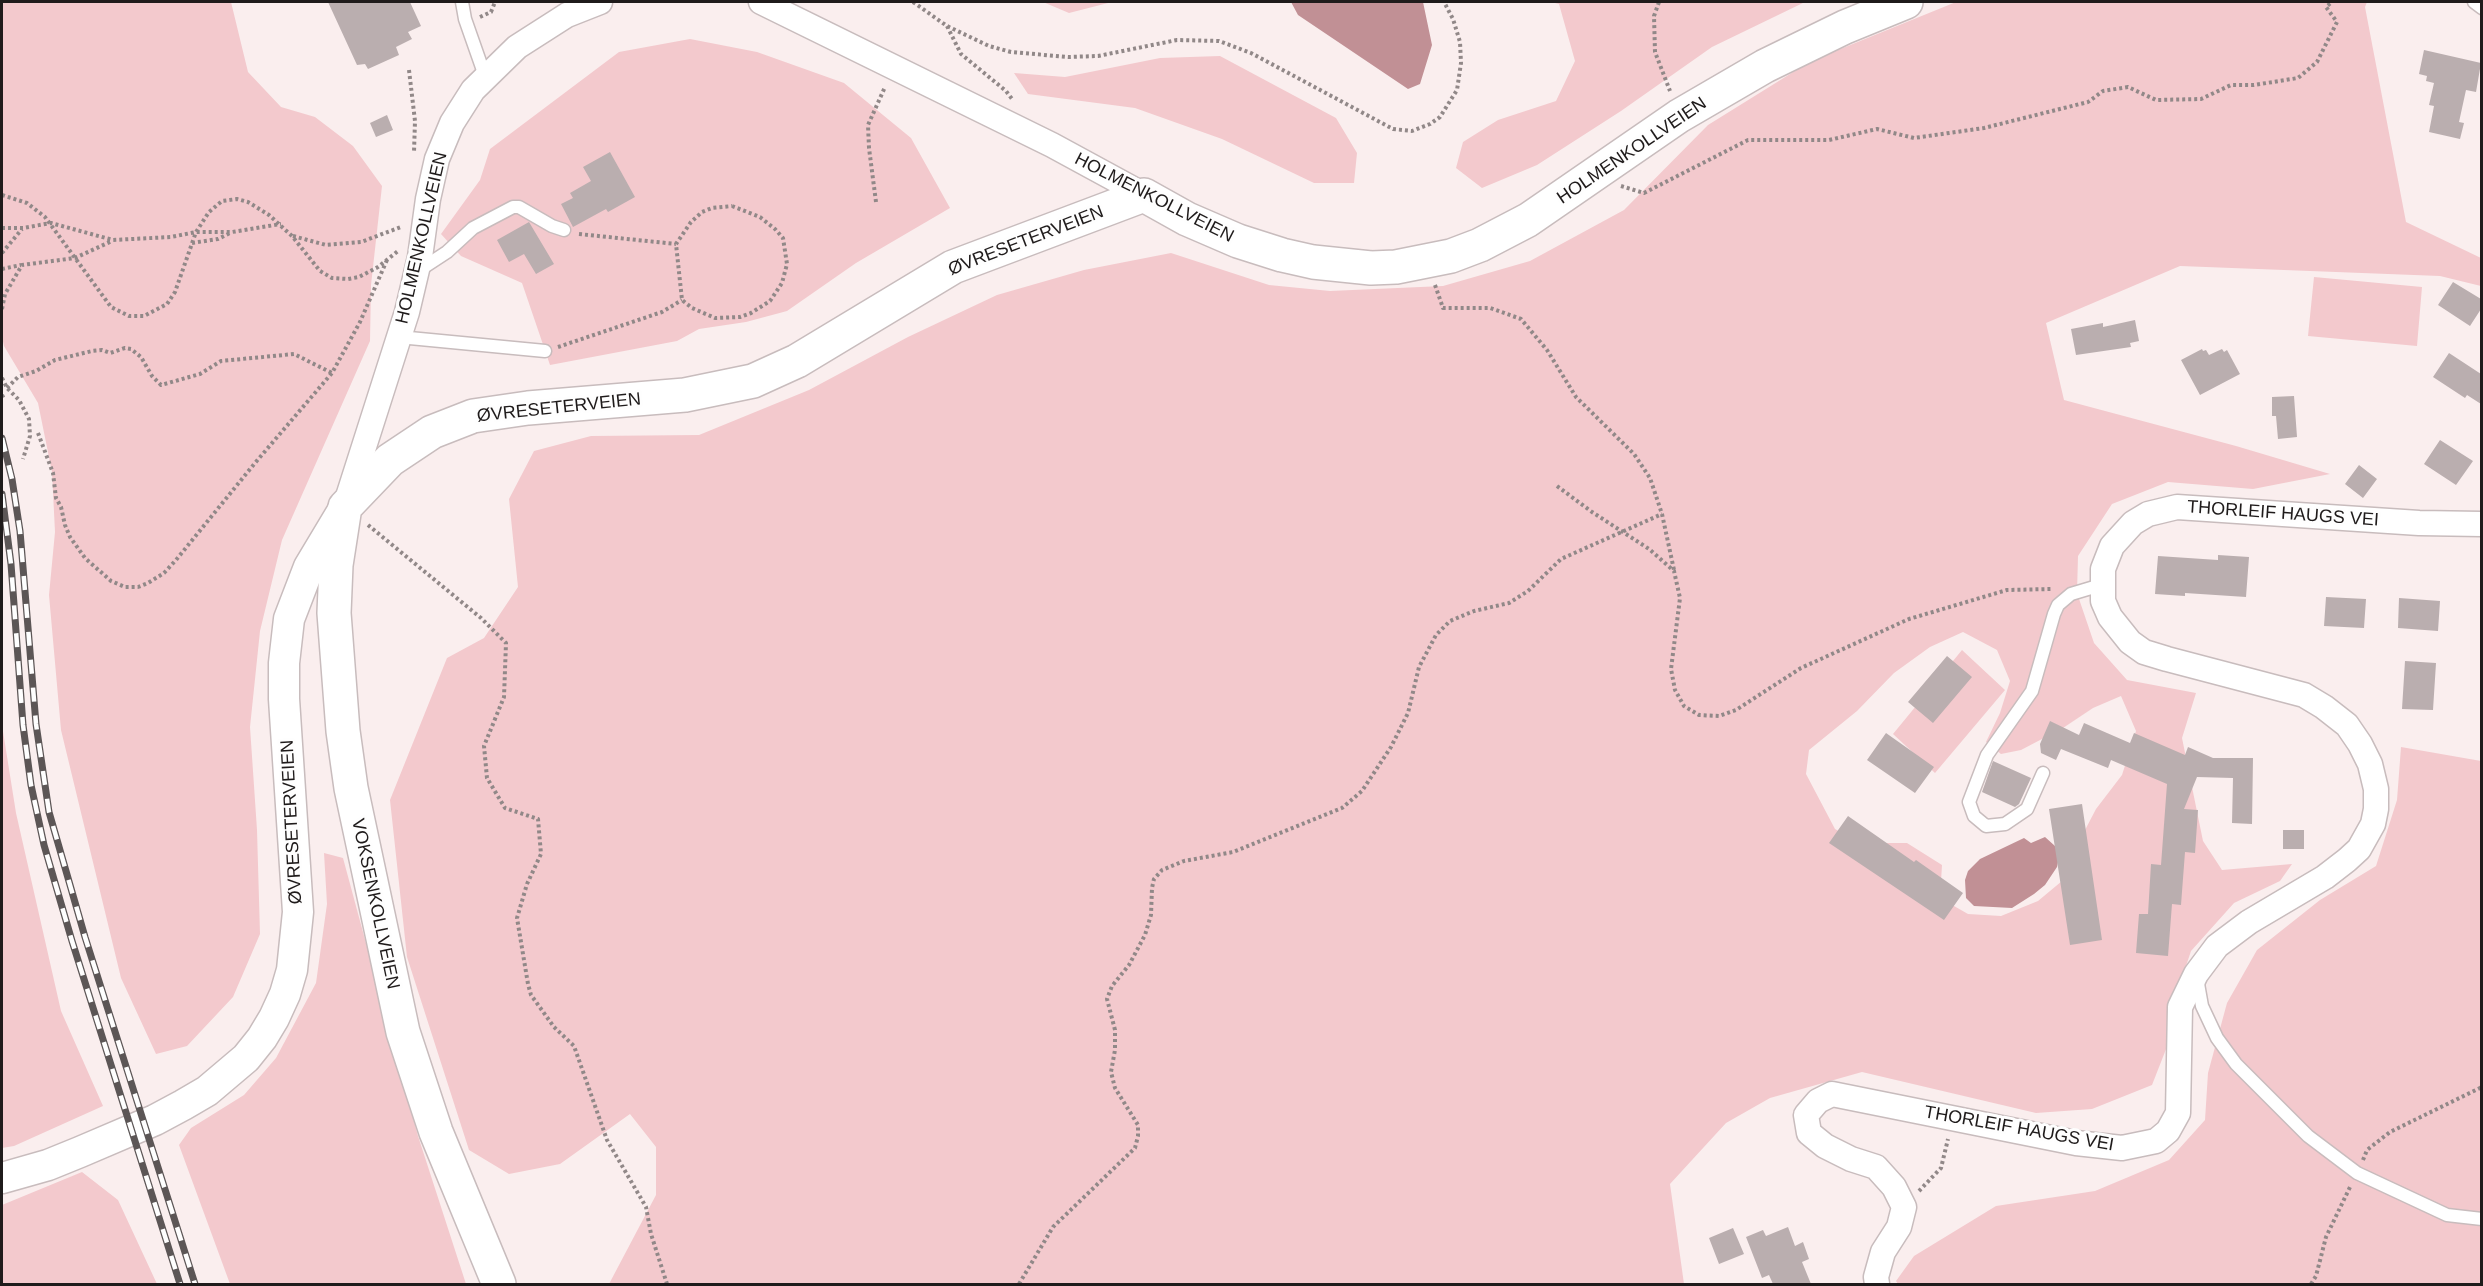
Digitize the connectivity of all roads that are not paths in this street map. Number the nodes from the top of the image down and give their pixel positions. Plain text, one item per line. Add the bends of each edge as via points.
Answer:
1 (462, 2) edge
2 (600, 2) edge
3 (761, 2) edge
4 (1906, 2) edge
5 (2474, 2) edge
6 (567, 8) edge
7 (2481, 8) edge
8 (485, 76) junction
9 (1144, 195) junction
10 (564, 230) road end
11 (417, 272) junction
12 (399, 337) junction
13 (545, 351) road end
14 (345, 507) junction
15 (2481, 524) edge
16 (2101, 585) junction
17 (2043, 773) dead end
18 (2196, 974) junction
19 (2, 1178) edge
20 (2481, 1220) edge
21 (499, 1284) edge
22 (1877, 1284) edge

1 - 8 lane
2 - 6 street, HOLMENKOLLVEIEN
3 - 9 street, HOLMENKOLLVEIEN
4 - 9 main road, HOLMENKOLLVEIEN via 1765,66 1679,116 1555,203 1503,234 1451,256 1396,267 1313,262 1211,230
5 - 7 lane
6 - 8 street, HOLMENKOLLVEIEN
8 - 11 street, HOLMENKOLLVEIEN via 458,111 437,159
9 - 14 main road, ØVRESETERVEIEN via 953,267 797,361 753,381 685,395 502,411 453,423 390,460
10 - 11 lane via 513,207 473,228
11 - 12 street, HOLMENKOLLVEIEN
12 - 13 lane
12 - 14 street, HOLMENKOLLVEIEN
14 - 19 street, ØVRESETERVEIEN via 309,567 289,620 284,699 298,912 292,970 274,1018 246,1058 207,1091 155,1120 80,1152
14 - 21 main road, VOKSENKOLLVEIEN via 336,565 335,636 343,731 356,810 389,972 414,1068 451,1173
15 - 16 street, THORLEIF HAUGS VEI via 2176,507 2148,514 2121,534 2106,557
16 - 17 lane via 2065,598 2054,614 2032,691 1987,755 1969,802 1974,816 1986,826 2005,824 2027,808
16 - 18 street, THORLEIF HAUGS VEI via 2110,617 2130,642 2144,652 2304,695 2347,725 2370,764 2376,808 2370,831 2359,849 2325,877 2217,946
18 - 20 lane via 2202,1006 2217,1038 2236,1064 2308,1136 2356,1173 2447,1215
18 - 22 street, THORLEIF HAUGS VEI via 2180,1007 2178,1113 2168,1131 2156,1141 2122,1148 2076,1143 1832,1094 1818,1101 1806,1115 1809,1133 1825,1146 1876,1167 1894,1187 1904,1207 1899,1227 1883,1252

